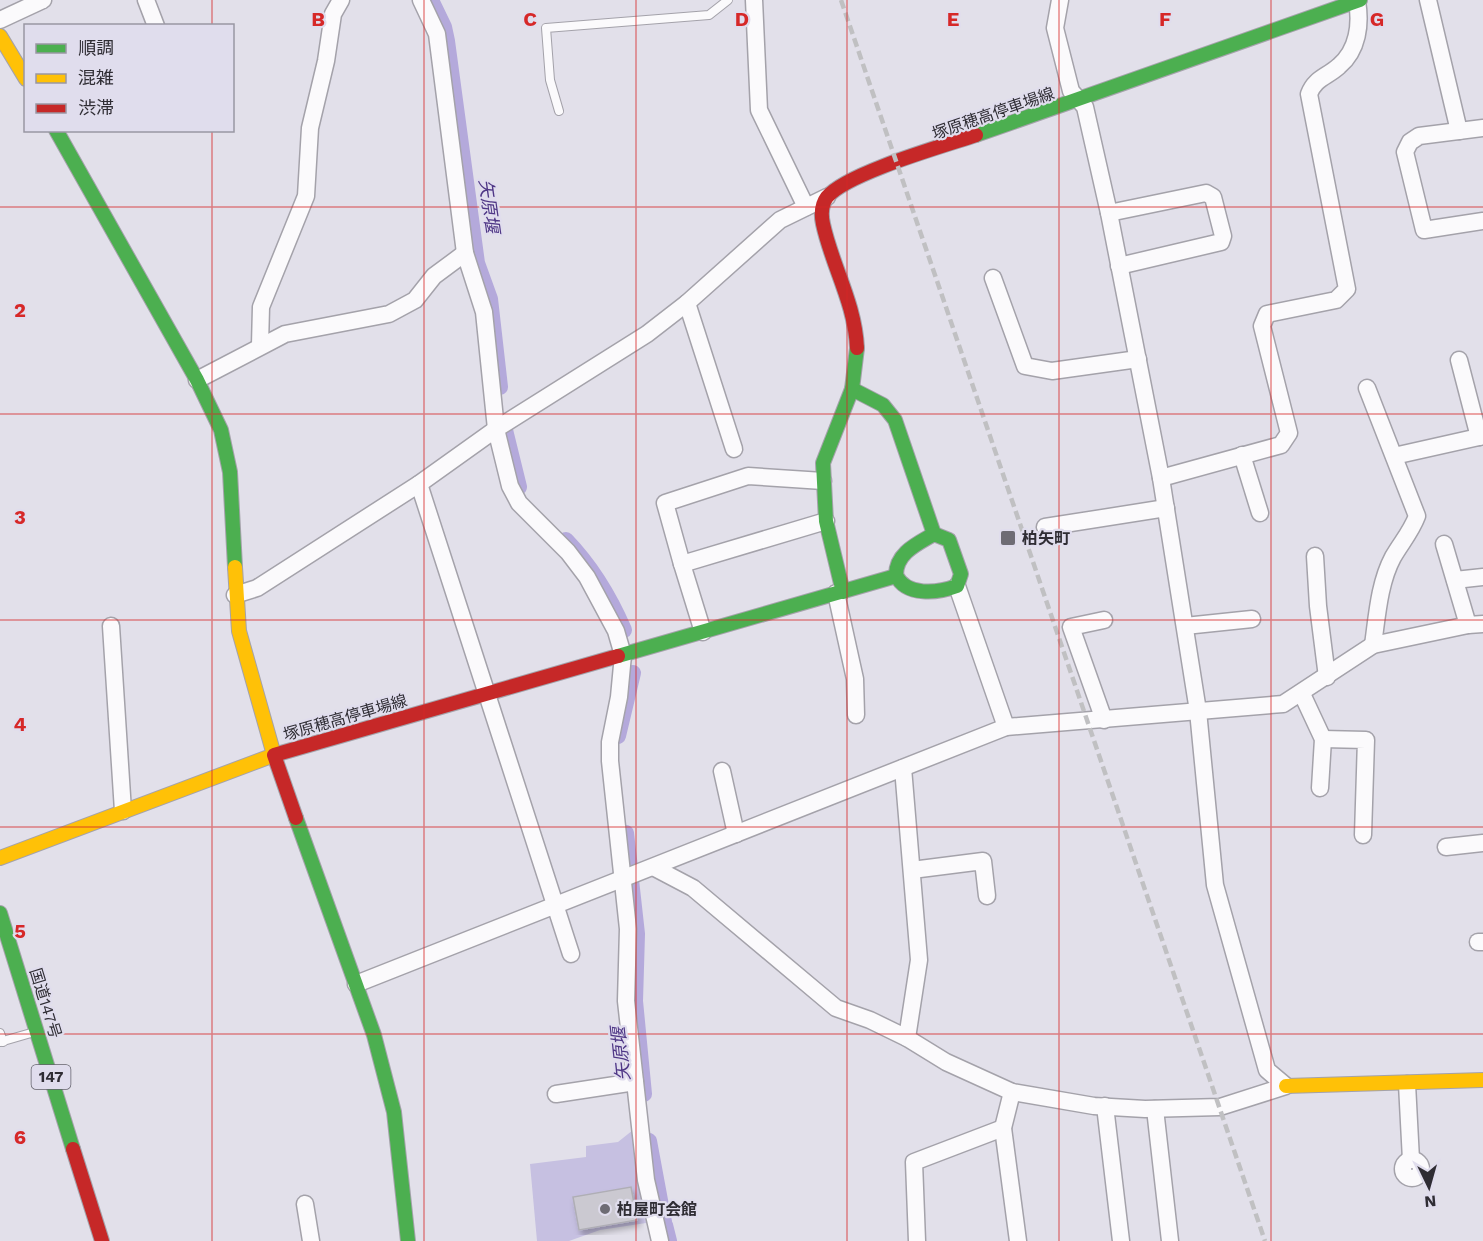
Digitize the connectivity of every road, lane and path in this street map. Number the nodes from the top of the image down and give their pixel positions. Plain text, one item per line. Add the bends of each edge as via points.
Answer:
1 (43, 0) edge
2 (146, 0) edge
3 (341, 0) edge
4 (421, 0) edge
5 (728, 0) edge
6 (754, 0) edge
7 (1060, 0) edge
8 (1428, 0) edge
9 (1358, 1) edge
10 (0, 20) edge
11 (155, 24) edge
12 (0, 36) edge
13 (24, 76) edge
14 (1078, 101) junction
15 (559, 111) dead end
16 (1483, 128) edge
17 (1459, 131) junction
18 (57, 132) edge
19 (827, 197) junction
20 (806, 207) junction
21 (1109, 213) junction
22 (1483, 220) edge
23 (465, 253) junction
24 (1119, 266) junction
25 (993, 278) dead end
26 (687, 303) junction
27 (260, 345) junction
28 (1138, 359) junction
29 (1459, 360) dead end
30 (196, 380) junction
31 (1367, 388) dead end
32 (852, 389) junction
33 (496, 429) junction
34 (1481, 436) edge
35 (734, 449) dead end
36 (1242, 455) junction
37 (1394, 456) junction
38 (1161, 478) junction
39 (823, 482) junction
40 (419, 484) junction
41 (1166, 508) junction
42 (1260, 513) dead end
43 (826, 521) junction
44 (1045, 527) dead end
45 (934, 534) junction
46 (1444, 544) dead end
47 (1315, 556) dead end
48 (682, 564) junction
49 (896, 576) junction
50 (1483, 577) edge
51 (1455, 580) junction
52 (957, 586) junction
53 (840, 592) junction
54 (235, 595) junction
55 (1252, 619) dead end
56 (1104, 620) dead end
57 (1475, 625) edge
58 (111, 626) dead end
59 (1185, 626) junction
60 (703, 632) junction
61 (1373, 645) junction
62 (623, 655) junction
63 (1327, 677) junction
64 (487, 694) junction
65 (1302, 694) junction
66 (1198, 711) junction
67 (856, 715) dead end
68 (1104, 720) junction
69 (1006, 727) junction
70 (1323, 739) junction
71 (274, 755) junction
72 (903, 768) junction
73 (722, 771) dead end
74 (1320, 788) dead end
75 (123, 812) junction
76 (736, 834) junction
77 (1363, 835) dead end
78 (1483, 843) edge
79 (1446, 847) dead end
80 (0, 858) edge
81 (655, 868) junction
82 (912, 870) junction
83 (622, 879) junction
84 (987, 896) dead end
85 (553, 906) junction
86 (0, 913) edge
87 (571, 954) dead end
88 (356, 984) junction
89 (37, 1032) junction
90 (907, 1038) junction
91 (1, 1039) edge
92 (1483, 1080) edge
93 (635, 1082) junction
94 (1407, 1084) junction
95 (1286, 1086) junction
96 (1012, 1092) junction
97 (556, 1094) dead end
98 (1105, 1106) junction
99 (1155, 1109) junction
100 (1003, 1128) junction
101 (1411, 1160) dead end
102 (305, 1204) dead end
103 (102, 1241) edge
104 (311, 1241) edge
105 (408, 1241) edge
106 (660, 1241) edge
107 (917, 1241) edge
108 (1018, 1241) edge
109 (1121, 1241) edge
110 (1170, 1241) edge

1 - 10 street
2 - 11 street
3 - 27 street via 333,14 310,128 306,196 261,307
4 - 23 street via 437,34
5 - 15 lane via 709,15 546,28 550,80
6 - 20 street via 759,110
7 - 14 street via 1055,28 1071,90
8 - 17 street
9 - 14 main road, 塚原穂高停車場線
9 - 36 street via 1361,21 1355,42 1341,65 1313,83 1308,94 1347,289 1336,300 1267,314 1262,326 1289,433 1281,445
12 - 13 main road
14 - 19 main road, 塚原穂高停車場線 via 897,162 854,179
14 - 21 street via 1085,107
16 - 17 street
17 - 22 street via 1419,136 1405,152 1424,230
18 - 30 main road
19 - 20 street
19 - 32 main road via 821,210 823,225 856,327
20 - 26 street via 780,220
21 - 24 street
21 - 24 street via 1206,193 1213,197 1223,236 1221,242
23 - 27 street via 434,276 415,300 390,314 285,334
23 - 33 street via 484,312
24 - 28 street
25 - 28 street via 1025,366 1052,371
26 - 33 street via 647,334
26 - 35 street
27 - 30 street
28 - 38 street
29 - 34 street
30 - 54 main road via 221,430 230,472
31 - 37 street
32 - 39 main road via 823,463
32 - 45 main road via 883,405 895,420
33 - 40 street
33 - 62 street via 510,486 519,503 587,577 616,631
34 - 37 street
36 - 38 street
36 - 42 street
37 - 61 street via 1417,516 1392,559 1380,599
38 - 41 street
39 - 43 main road
39 - 48 street via 748,476 665,503
40 - 54 street via 257,588
40 - 64 street
41 - 44 street
41 - 59 street
43 - 48 street
43 - 53 main road
45 - 49 main road via 908,551 896,566
45 - 52 main road via 949,540 962,574
46 - 51 street
47 - 63 street
48 - 60 street
49 - 52 main road via 904,586 921,592 941,593
49 - 53 main road, 塚原穂高停車場線
50 - 51 street
51 - 57 street
52 - 69 street
53 - 60 main road, 塚原穂高停車場線
53 - 67 street via 855,679
54 - 71 main road via 239,631
55 - 59 street
56 - 68 street via 1071,627
57 - 61 street
58 - 75 street
59 - 66 street
60 - 62 main road, 塚原穂高停車場線
61 - 63 street
62 - 64 main road, 塚原穂高停車場線
62 - 83 street via 610,742
63 - 65 street
64 - 71 main road, 塚原穂高停車場線
64 - 85 street
65 - 66 street via 1283,704
65 - 70 street
66 - 68 street
66 - 95 street via 1215,885 1267,1070
68 - 69 street
69 - 72 street
70 - 74 street
70 - 77 street via 1366,740
71 - 75 main road
71 - 88 main road, 塚原穂高停車場線
72 - 76 street
72 - 82 street
73 - 76 street
75 - 80 main road
76 - 81 street
78 - 79 street
81 - 83 street
81 - 90 street via 693,888 836,1008
82 - 84 street via 983,861
82 - 90 street via 920,960
83 - 85 street
83 - 93 street
85 - 87 street
85 - 88 street
86 - 89 main road, 国道147号 / 147
88 - 105 main road, 塚原穂高停車場線 via 394,1112
89 - 91 lane
89 - 103 main road, 国道147号 / 147
90 - 96 street via 946,1062
92 - 94 main road
93 - 97 street
93 - 106 street via 646,1180
94 - 95 main road
94 - 101 street
95 - 99 street via 1220,1107
96 - 98 street
96 - 100 street
98 - 99 street
98 - 109 street
99 - 110 street
100 - 107 street via 914,1162
100 - 108 street
102 - 104 street

